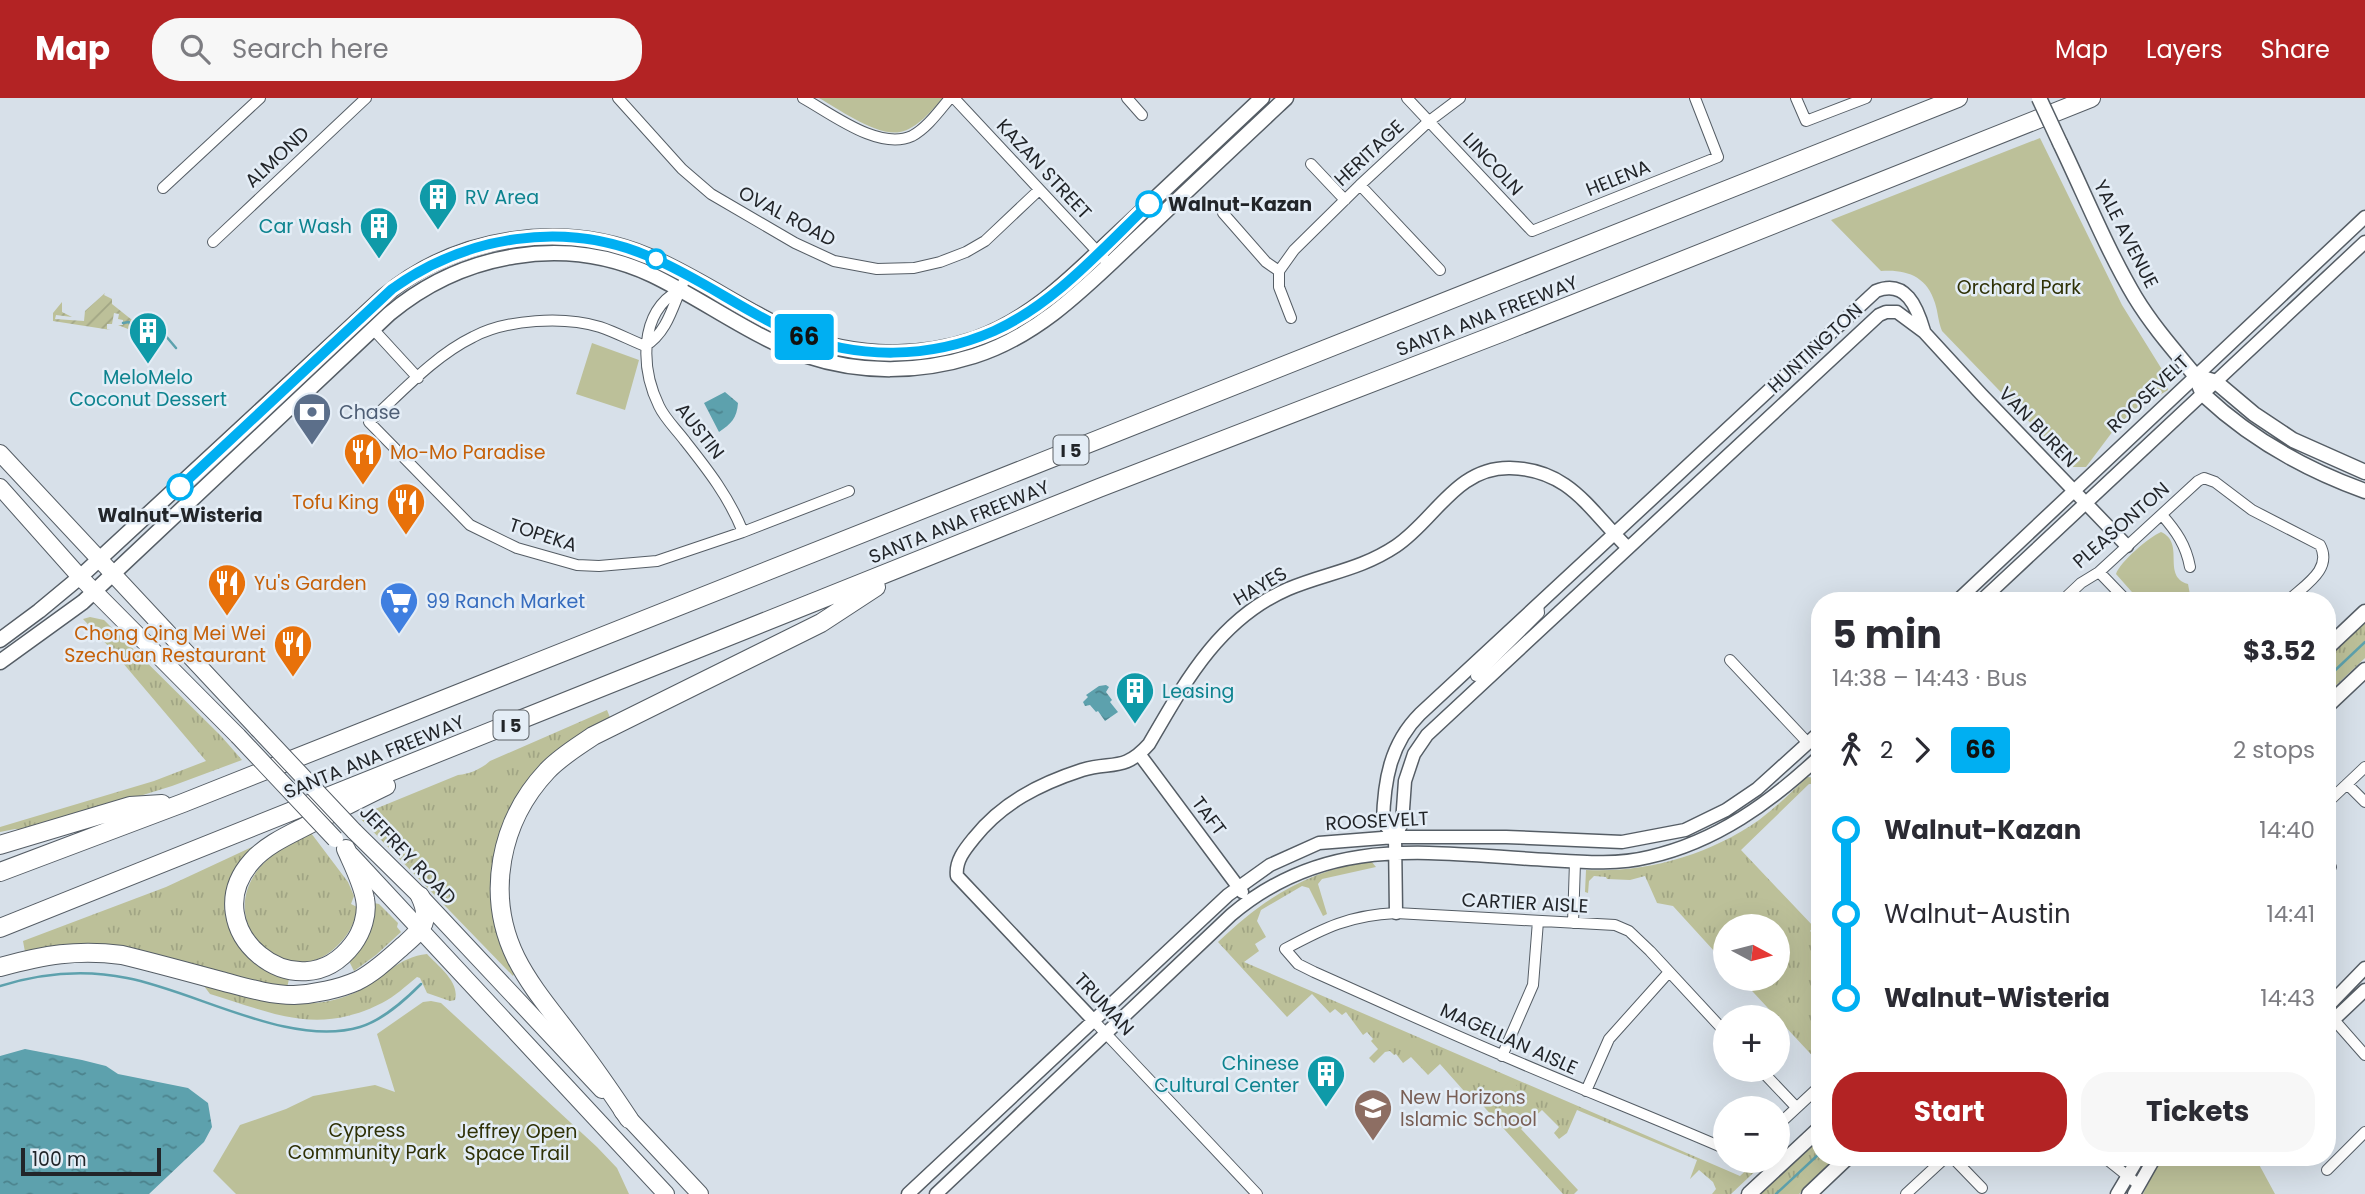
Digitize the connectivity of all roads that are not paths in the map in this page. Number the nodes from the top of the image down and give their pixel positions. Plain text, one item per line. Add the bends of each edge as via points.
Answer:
1 (260, 98) edge
2 (366, 98) edge
3 (803, 98) edge
4 (952, 98) edge
5 (1127, 98) edge
6 (1262, 98) edge
7 (1286, 98) edge
8 (1407, 98) edge
9 (1460, 98) edge
10 (1695, 98) edge
11 (1796, 98) edge
12 (1866, 98) edge
13 (1958, 98) edge
14 (2039, 98) edge
15 (2091, 98) edge
16 (618, 99) edge
17 (1142, 115) dead end
18 (1428, 122) junction
19 (1311, 164) dead end
20 (1360, 185) junction
21 (163, 188) dead end
22 (1039, 190) junction
23 (1345, 200) junction
24 (1223, 213) dead end
25 (2365, 217) edge
26 (1532, 231) joint
27 (213, 242) dead end
28 (2365, 242) edge
29 (1098, 252) junction
30 (1109, 264) junction
31 (1440, 270) dead end
32 (1279, 271) junction
33 (687, 275) junction
34 (679, 290) junction
35 (1291, 318) dead end
36 (373, 328) junction
37 (1924, 332) junction
38 (830, 345) junction
39 (645, 346) junction
40 (824, 361) junction
41 (2196, 376) junction
42 (418, 378) junction
43 (2216, 382) junction
44 (2202, 394) junction
45 (0, 453) edge
46 (2365, 472) edge
47 (0, 487) edge
48 (849, 491) dead end
49 (2073, 491) junction
50 (2365, 491) edge
51 (2085, 503) junction
52 (2162, 515) junction
53 (743, 531) junction
54 (1614, 534) junction
55 (2127, 546) junction
56 (1628, 548) junction
57 (99, 561) junction
58 (908, 565) junction
59 (2190, 567) dead end
60 (2099, 572) junction
61 (111, 574) junction
62 (80, 578) junction
63 (93, 591) junction
64 (1966, 592) edge
65 (1990, 592) edge
66 (2071, 592) edge
67 (2118, 592) edge
68 (2298, 592) edge
69 (2365, 612) edge
70 (2336, 639) edge
71 (0, 640) edge
72 (1730, 660) dead end
73 (0, 662) edge
74 (2365, 670) edge
75 (1476, 675) junction
76 (2336, 697) edge
77 (482, 737) junction
78 (1811, 740) edge
79 (1808, 743) junction
80 (1811, 747) edge
81 (1140, 755) junction
82 (1811, 765) edge
83 (2365, 767) edge
84 (2347, 784) junction
85 (2336, 794) edge
86 (2365, 802) edge
87 (183, 803) junction
88 (1395, 837) junction
89 (340, 844) junction
90 (0, 845) edge
91 (1395, 852) junction
92 (1575, 862) junction
93 (0, 872) edge
94 (1238, 886) junction
95 (420, 896) junction
96 (1248, 900) junction
97 (1396, 913) junction
98 (1538, 921) junction
99 (1573, 923) junction
100 (0, 928) edge
101 (422, 929) junction
102 (1285, 949) joint
103 (0, 967) edge
104 (2365, 968) edge
105 (1668, 972) junction
106 (2365, 990) edge
107 (2336, 998) edge
108 (2336, 1014) edge
109 (1713, 1019) edge
110 (1094, 1021) junction
111 (2336, 1025) edge
112 (1105, 1033) junction
113 (2365, 1055) edge
114 (1502, 1056) junction
115 (1772, 1082) edge
116 (1586, 1091) junction
117 (1811, 1094) edge
118 (1796, 1107) junction
119 (1790, 1113) edge
120 (629, 1119) junction
121 (2365, 1132) edge
122 (1811, 1136) edge
123 (1713, 1143) edge
124 (954, 1150) junction
125 (2336, 1161) edge
126 (968, 1165) junction
127 (1839, 1166) edge
128 (1936, 1166) edge
129 (1961, 1166) edge
130 (2115, 1166) edge
131 (2133, 1166) edge
132 (2150, 1166) edge
133 (2331, 1166) edge
134 (2327, 1170) dead end
135 (2127, 1176) junction
136 (1982, 1188) dead end
137 (2137, 1190) edge
138 (666, 1194) edge
139 (700, 1194) edge
140 (908, 1194) edge
141 (936, 1194) edge
142 (1257, 1194) edge
143 (1749, 1194) edge
144 (1809, 1194) edge
145 (1906, 1194) edge
146 (2117, 1194) edge

1 - 21 street
2 - 27 street, ALMOND
3 - 4 street via 888,141 914,135
4 - 22 street, KAZAN STREET
5 - 17 street
6 - 29 main road
7 - 30 main road
8 - 18 street, LINCOLN
9 - 18 street, HERITAGE
10 - 26 street, HELENA via 1718,157
11 - 12 street via 1807,121
13 - 87 highway, SANTA ANA FREEWAY / I 5
14 - 41 main road, YALE AVENUE, bridge via 2135,297
15 - 58 highway, SANTA ANA FREEWAY / I 5
16 - 22 street, OVAL ROAD via 711,194 834,261 877,269 940,262 985,241
18 - 20 street, HERITAGE
18 - 26 street, LINCOLN
19 - 23 street
20 - 23 street, HERITAGE
20 - 31 street
22 - 29 street, KAZAN STREET
23 - 32 street, HERITAGE
24 - 32 street
25 - 41 street, ROOSEVELT
28 - 43 street, ROOSEVELT
29 - 30 street, KAZAN STREET
29 - 38 main road via 1032,309 976,338 904,352
30 - 40 main road via 1042,323 975,356 907,369
32 - 35 street via 1279,287
33 - 34 street
33 - 38 main road via 783,328
33 - 57 main road via 632,250 560,237 484,244 425,268 369,309
34 - 36 main road via 596,257 520,255 442,278 405,300
34 - 39 street via 677,303 655,340
34 - 40 main road via 782,346
36 - 42 street
36 - 61 main road
37 - 49 street, VAN BUREN
37 - 54 street, HUNTINGTON via 1914,302 1903,291 1891,287 1876,291
37 - 56 street, HUNTINGTON via 1897,312 1879,315
38 - 40 main road
39 - 42 street, TOPEKA via 575,322 524,322 474,336
39 - 53 street, AUSTIN via 660,408 728,497
41 - 43 main road
41 - 44 main road, YALE AVENUE
41 - 49 street, ROOSEVELT
42 - 53 street, TOPEKA via 369,422 470,525 517,548 577,565 599,566 657,561
43 - 44 street, ROOSEVELT
43 - 46 main road via 2271,427
44 - 50 main road via 2275,449
44 - 51 street, ROOSEVELT
45 - 57 main road, JEFFREY ROAD
47 - 62 main road
48 - 53 street, TOPEKA
49 - 51 street, VAN BUREN
49 - 64 street, ROOSEVELT
51 - 55 street, VAN BUREN
51 - 65 street, ROOSEVELT
52 - 55 street, PLEASONTON
52 - 59 street via 2178,534
52 - 68 street, PLEASONTON via 2198,481 2210,479 2252,510 2320,545 2325,557 2320,571
54 - 56 street, HAYES
54 - 75 street, HUNTINGTON via 1538,604
54 - 81 street, HAYES via 1574,490 1552,476 1509,468 1475,475 1381,556 1289,589 1250,610 1204,656
55 - 60 street, PLEASONTON
56 - 75 street, HUNTINGTON
57 - 61 main road, JEFFREY ROAD
57 - 62 main road
58 - 77 highway, SANTA ANA FREEWAY / I 5
58 - 120 highway via 821,623 566,753 516,814 500,864 502,912 510,945 537,993
60 - 66 street, PLEASONTON
60 - 67 street
61 - 63 main road
61 - 95 main road, JEFFREY ROAD, bridge
62 - 63 main road
62 - 71 main road
63 - 73 main road
63 - 89 main road, bridge
69 - 70 main road
72 - 79 street
74 - 76 main road
75 - 88 street, HUNTINGTON via 1414,754 1405,781 1402,823
75 - 88 street, HUNTINGTON via 1410,724 1394,751 1385,782 1383,822
77 - 89 highway via 281,839 254,858 242,875 235,903 239,927 259,956 282,969 311,970 338,958 355,942 365,919 366,902
77 - 100 highway, SANTA ANA FREEWAY / I 5
78 - 79 street, ROOSEVELT
79 - 80 street
79 - 88 street, ROOSEVELT via 1757,789 1685,830 1622,842
81 - 94 street, TAFT
81 - 110 street, TRUMAN via 1117,766 1084,769 1017,798 981,828 956,870 960,881
82 - 92 street, ROOSEVELT via 1731,826 1688,846 1649,858
83 - 84 street
84 - 85 street
84 - 86 street
87 - 90 highway via 130,806
87 - 93 highway, SANTA ANA FREEWAY / I 5
88 - 91 street, HUNTINGTON
88 - 94 street, ROOSEVELT via 1319,843 1270,865
89 - 101 main road
91 - 92 street, ROOSEVELT
91 - 96 street, ROOSEVELT via 1312,867
91 - 97 street, HUNTINGTON
92 - 99 street
94 - 96 street, TAFT
94 - 110 street, ROOSEVELT
95 - 101 highway via 425,907
95 - 120 main road, JEFFREY ROAD
96 - 112 street, ROOSEVELT
97 - 98 street, CARTIER AISLE
97 - 102 street, CARTIER AISLE via 1328,926
98 - 99 street, CARTIER AISLE
98 - 114 street via 1533,985
99 - 105 street, CARTIER AISLE via 1615,925 1629,931
101 - 103 highway via 356,981 295,995 255,990 105,953 42,955
101 - 138 main road
102 - 114 street, MAGELLAN AISLE via 1298,964 1314,972
104 - 107 street
105 - 109 street, CARTIER AISLE
105 - 116 street via 1609,1039
106 - 108 street
110 - 112 street, TRUMAN
110 - 124 street, ROOSEVELT
111 - 113 street
112 - 126 street, ROOSEVELT
112 - 142 street, TRUMAN
114 - 116 street, MAGELLAN AISLE
115 - 118 street
116 - 123 street, MAGELLAN AISLE
117 - 118 street
118 - 119 street
120 - 139 main road, JEFFREY ROAD
121 - 125 street
122 - 143 main road
124 - 126 street
124 - 140 street, ROOSEVELT
126 - 141 street, ROOSEVELT
127 - 144 main road
128 - 145 street
129 - 136 street
130 - 135 street
131 - 135 street
132 - 137 street
133 - 134 street
135 - 137 street
135 - 146 street

